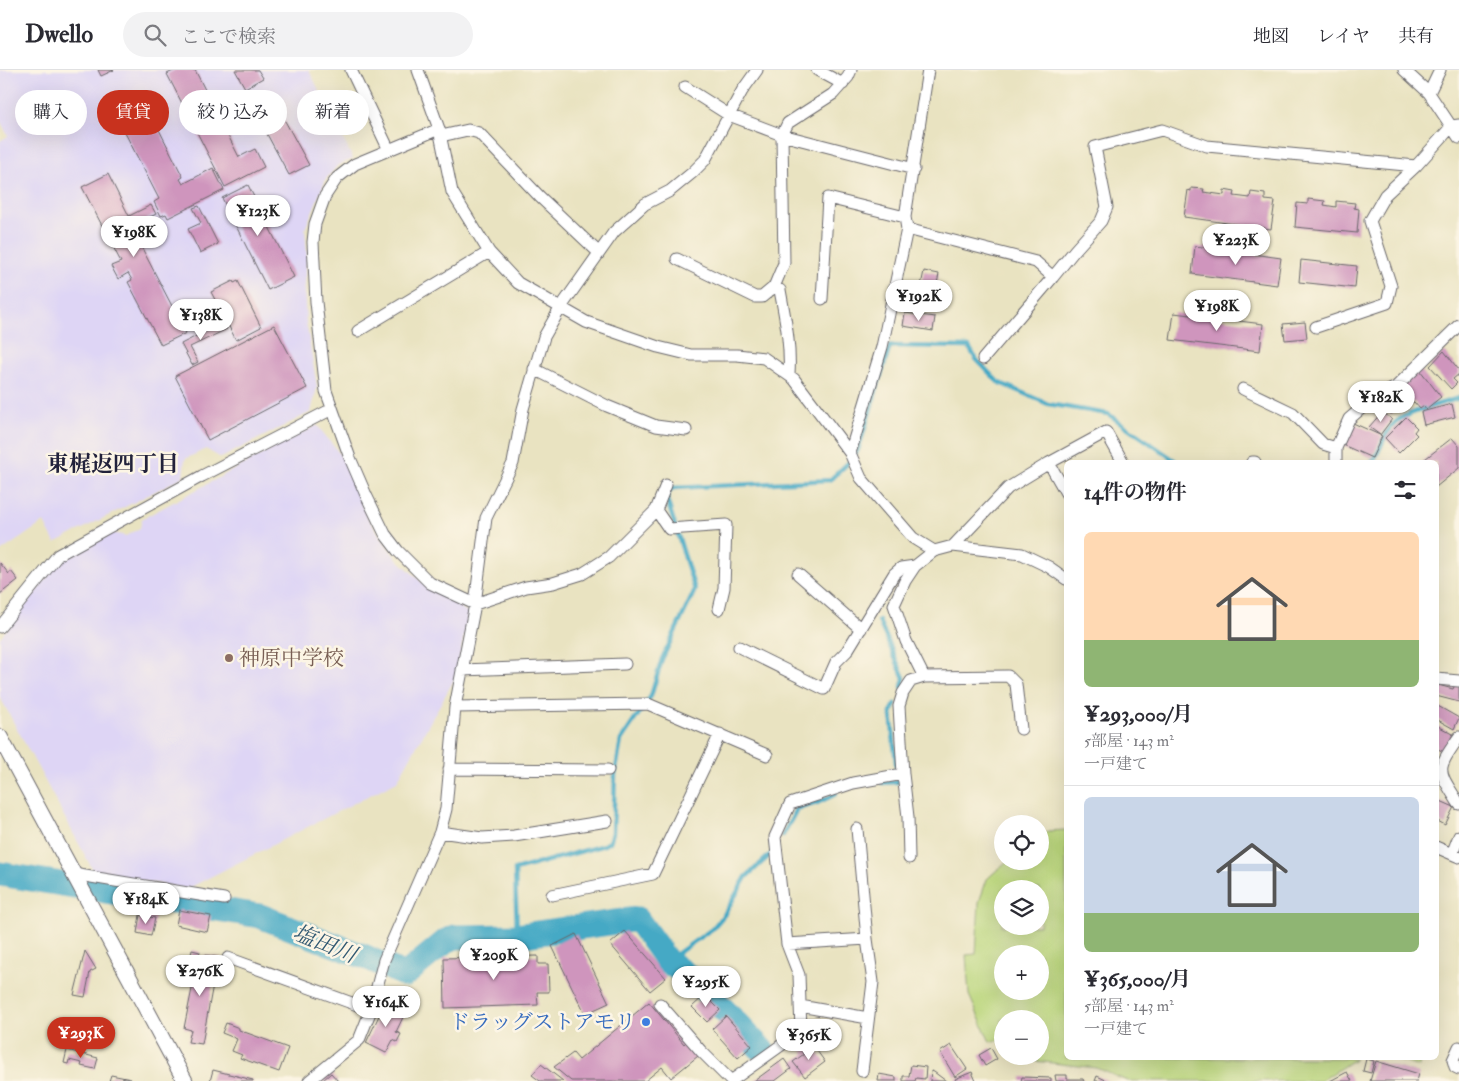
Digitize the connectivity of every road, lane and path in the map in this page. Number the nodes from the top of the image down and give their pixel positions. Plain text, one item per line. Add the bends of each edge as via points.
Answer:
1 (351, 70) edge
2 (418, 70) edge
3 (757, 70) edge
4 (817, 70) edge
5 (851, 70) edge
6 (928, 70) edge
7 (1404, 70) edge
8 (1440, 70) edge
9 (842, 84) junction
10 (685, 87) dead end
11 (1429, 93) junction
12 (729, 115) junction
13 (1456, 125) edge
14 (440, 132) junction
15 (782, 135) junction
16 (1459, 138) edge
17 (389, 150) junction
18 (1416, 166) junction
19 (914, 169) junction
20 (905, 217) junction
21 (907, 229) junction
22 (489, 252) junction
23 (598, 252) junction
24 (676, 259) dead end
25 (1053, 277) junction
26 (774, 287) junction
27 (822, 299) dead end
28 (561, 307) junction
29 (1459, 325) edge
30 (1316, 327) dead end
31 (358, 331) dead end
32 (983, 359) dead end
33 (534, 369) junction
34 (789, 374) junction
35 (1243, 389) dead end
36 (332, 410) junction
37 (686, 430) dead end
38 (1336, 448) junction
39 (850, 453) junction
40 (1122, 460) edge
41 (1336, 460) edge
42 (1049, 463) junction
43 (666, 485) dead end
44 (1064, 489) edge
45 (656, 510) junction
46 (953, 546) junction
47 (934, 550) junction
48 (915, 566) junction
49 (798, 574) dead end
50 (1064, 578) edge
51 (475, 604) junction
52 (719, 609) dead end
53 (0, 627) edge
54 (861, 629) junction
55 (739, 647) dead end
56 (624, 664) dead end
57 (462, 670) junction
58 (924, 676) junction
59 (1439, 679) edge
60 (1459, 681) edge
61 (455, 707) junction
62 (1021, 729) dead end
63 (720, 734) junction
64 (0, 737) edge
65 (1459, 737) edge
66 (767, 755) dead end
67 (449, 769) junction
68 (608, 770) dead end
69 (903, 774) junction
70 (1459, 804) edge
71 (607, 821) dead end
72 (857, 829) dead end
73 (440, 832) junction
74 (1459, 836) edge
75 (1439, 848) edge
76 (1456, 856) edge
77 (909, 858) dead end
78 (77, 881) junction
79 (552, 895) dead end
80 (224, 899) dead end
81 (867, 939) junction
82 (787, 944) junction
83 (228, 958) dead end
84 (660, 1004) dead end
85 (800, 1006) junction
86 (371, 1010) junction
87 (868, 1018) junction
88 (1459, 1047) edge
89 (1459, 1069) edge
90 (862, 1071) dead end
91 (185, 1081) edge
92 (309, 1081) edge
93 (731, 1081) edge

1 - 17 street
2 - 14 street
3 - 12 street
4 - 9 street
5 - 9 street
6 - 19 street
7 - 11 street
8 - 11 street
9 - 15 street via 833,94 788,123
10 - 12 street
11 - 13 street
12 - 15 street
12 - 23 street via 705,160 670,191 634,213
13 - 16 street
13 - 18 street
14 - 17 street
14 - 22 street via 452,192
14 - 23 street via 468,130 479,133 540,198
15 - 19 street
15 - 26 street via 784,263
17 - 36 street via 355,164 337,178 325,196 316,224 313,242 316,302 323,376
18 - 25 street via 1207,146 1162,130 1095,148 1108,207 1101,221
18 - 30 street via 1385,195 1370,220 1391,286 1387,303
19 - 20 street
20 - 21 street
20 - 27 street via 828,198
21 - 25 street via 1036,262
21 - 39 street via 882,347
22 - 28 street via 518,283
22 - 31 street
23 - 28 street
24 - 26 street via 755,297 762,297
25 - 32 street
26 - 34 street via 780,290 787,327
28 - 33 street via 544,337
28 - 34 street via 586,322 658,347 692,355 764,358
29 - 38 street via 1396,386 1349,418
33 - 37 street via 648,423
33 - 51 street via 513,463 486,518
34 - 39 street
35 - 38 street via 1293,413 1323,444
36 - 51 street via 366,495 398,551 430,583
36 - 53 street via 58,555
38 - 41 street
39 - 47 street via 862,478 914,538
40 - 42 street via 1106,432
42 - 44 street
42 - 46 street via 1008,488
43 - 45 street
45 - 51 street via 609,557 582,574 526,587
45 - 52 street via 669,529 726,525 724,588
46 - 47 street
46 - 50 street via 1022,554
47 - 48 street
48 - 54 street via 901,568 894,574
48 - 58 street via 894,606 906,641
49 - 54 street
51 - 57 street
54 - 55 street via 848,651 836,662 824,689
56 - 57 street
57 - 61 street
58 - 62 street via 1008,676 1016,684
58 - 69 street via 911,681 899,706
59 - 60 street
61 - 63 street via 648,704
61 - 67 street
63 - 66 street
63 - 79 street via 653,874
64 - 78 street
65 - 70 street via 1443,761 1441,774
67 - 68 street
67 - 73 street via 446,809
69 - 77 street
69 - 82 street via 854,783 790,804 775,837
71 - 73 street via 514,836 482,838
72 - 81 street
73 - 86 street via 382,964
74 - 76 street
75 - 76 street
78 - 80 street
78 - 91 street
81 - 82 street
81 - 87 street via 873,982
82 - 85 street via 799,975
83 - 86 street
84 - 93 street
85 - 87 street
85 - 93 street via 801,1031
86 - 92 street via 359,1040
87 - 90 street
88 - 89 street via 1453,1060

